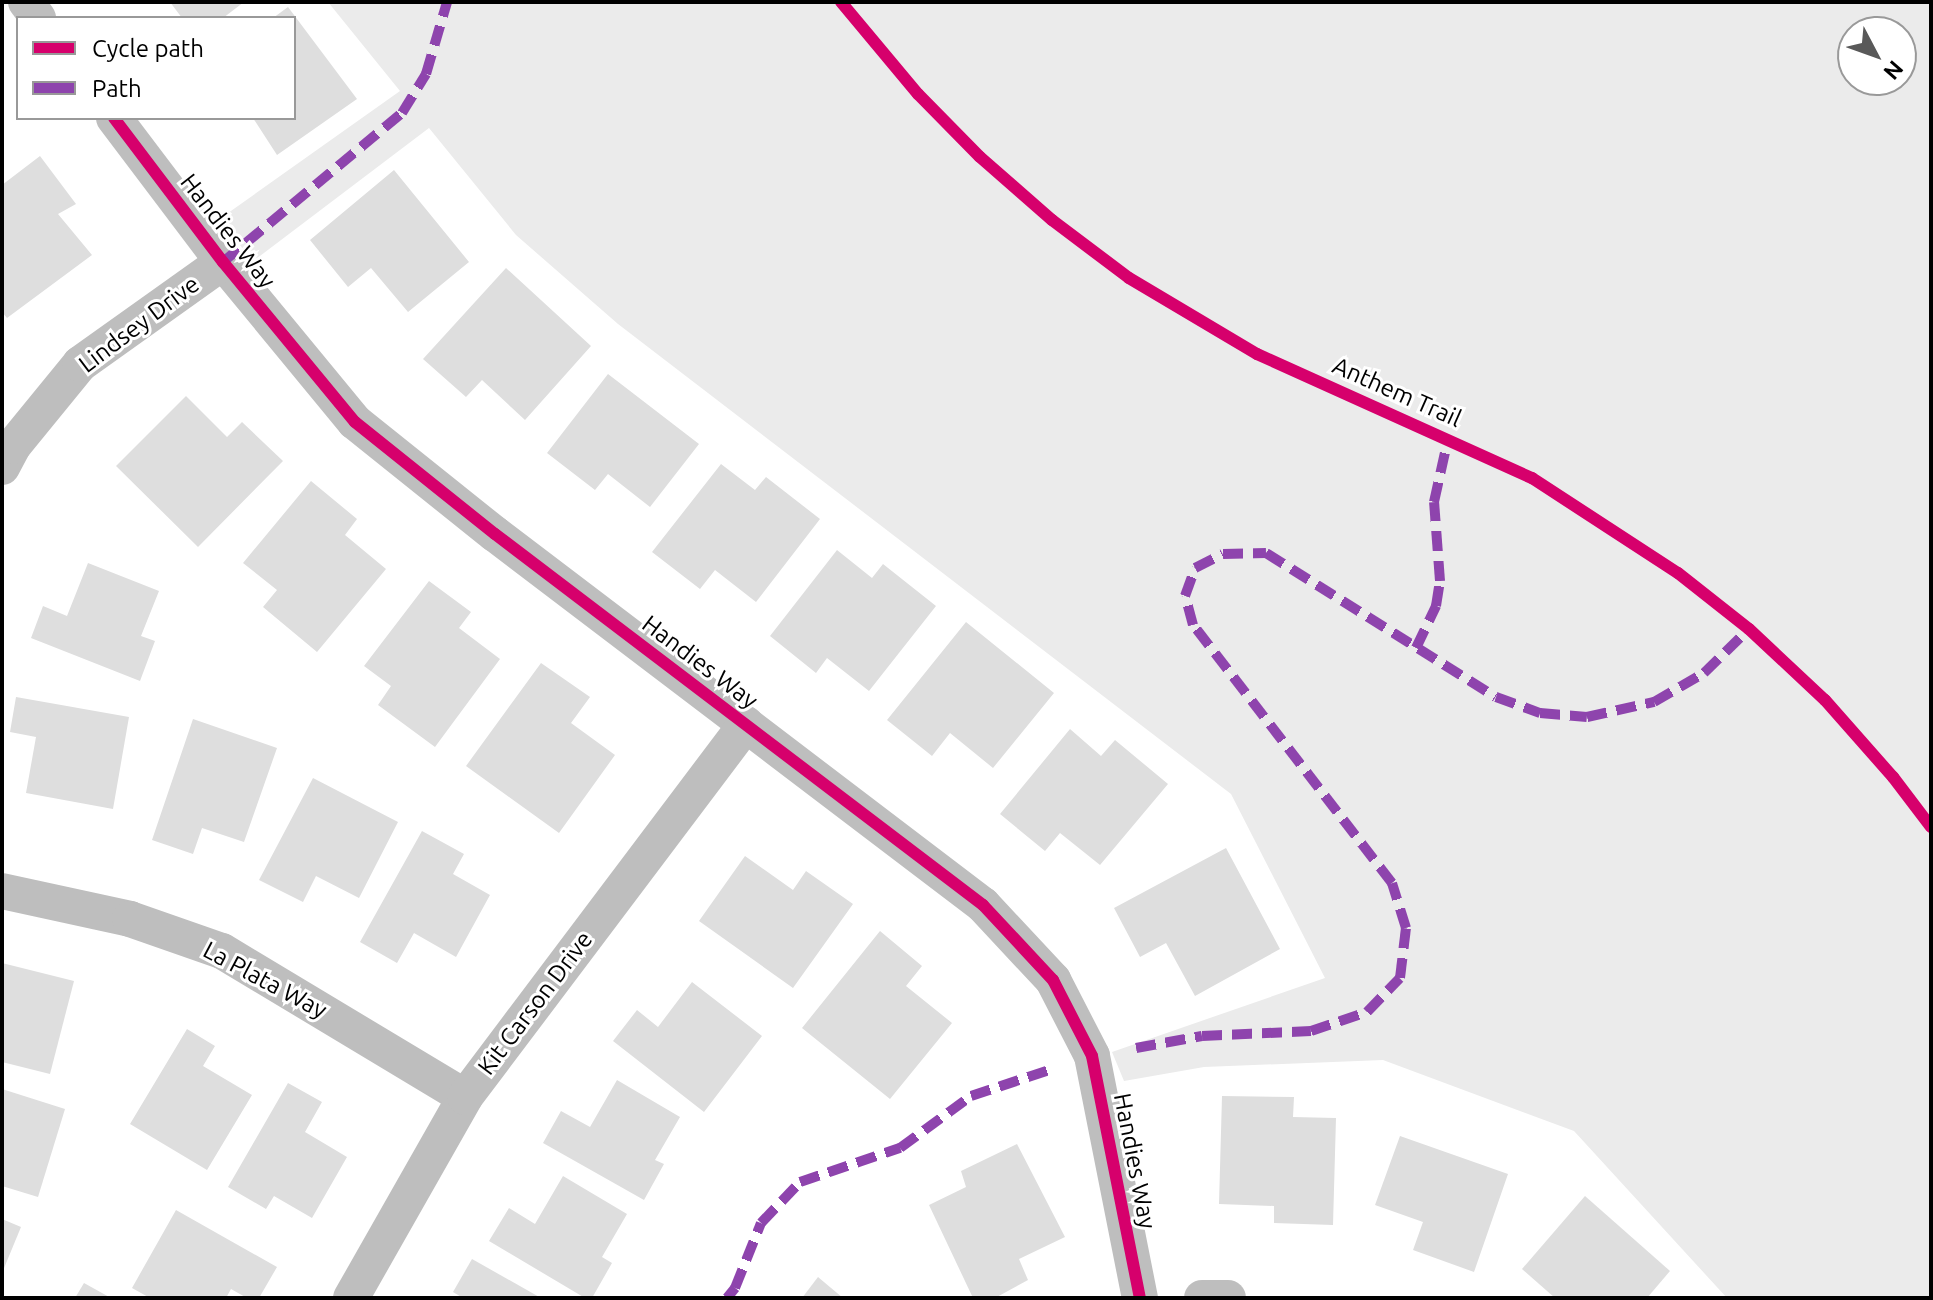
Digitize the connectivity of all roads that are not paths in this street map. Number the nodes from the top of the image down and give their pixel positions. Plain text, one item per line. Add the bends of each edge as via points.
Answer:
1 (116, 120) edge
2 (223, 262) junction
3 (2, 467) edge
4 (746, 724) junction
5 (2, 891) edge
6 (465, 1097) junction
7 (351, 1298) edge
8 (1140, 1298) edge
9 (1202, 1298) edge
10 (1228, 1298) edge

1 - 2 street, Handies Way
2 - 3 street, Lindsey Drive via 80,364
2 - 4 street, Handies Way via 355,422
4 - 6 street, Kit Carson Drive
4 - 8 street, Handies Way via 983,905 1053,980 1092,1056
5 - 6 street, La Plata Way via 130,919 222,951
6 - 7 street, Kit Carson Drive
9 - 10 street

